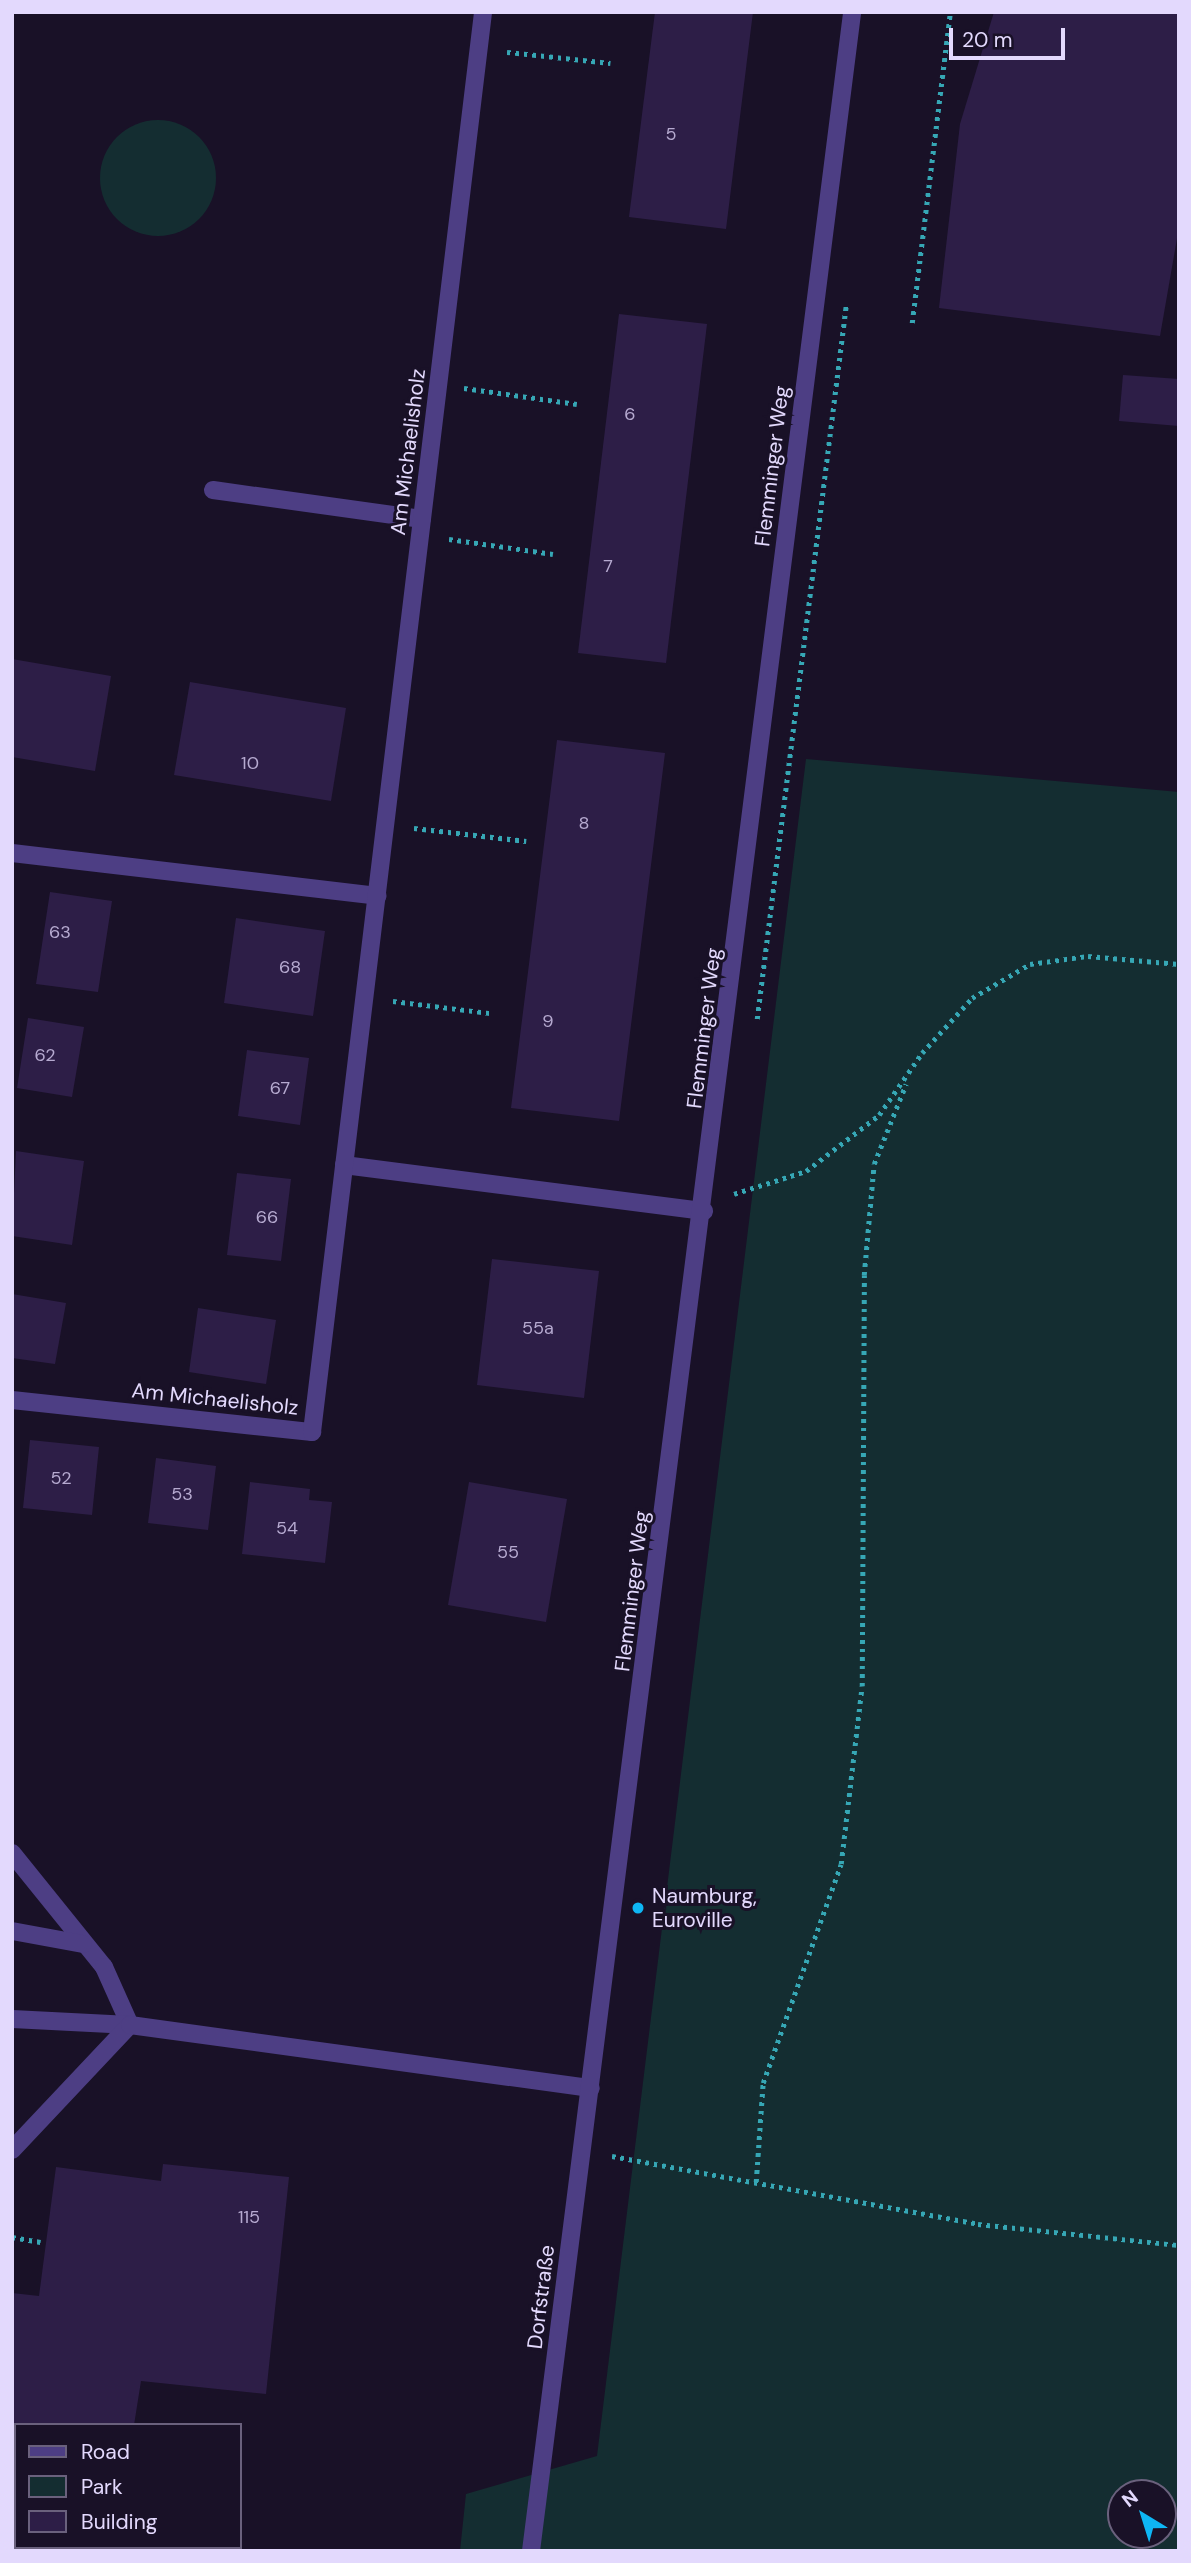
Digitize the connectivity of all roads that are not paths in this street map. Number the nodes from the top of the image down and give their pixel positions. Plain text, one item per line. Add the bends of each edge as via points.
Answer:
1 (483, 12) edge
2 (852, 12) edge
3 (213, 490) dead end
4 (421, 527) junction
5 (13, 853) edge
6 (12, 859) edge
7 (377, 896) junction
8 (344, 1165) junction
9 (704, 1211) junction
10 (12, 1400) edge
11 (12, 1853) edge
12 (12, 1931) edge
13 (83, 1944) junction
14 (12, 2019) edge
15 (130, 2025) junction
16 (596, 2049) joint
17 (591, 2088) junction
18 (12, 2150) edge
19 (531, 2551) edge

1 - 4 street, Am Michaelisholz
2 - 9 street, Flemminger Weg
3 - 4 street
4 - 7 street, Am Michaelisholz
5 - 6 street
5 - 7 street
7 - 8 street, Am Michaelisholz
8 - 9 street
8 - 10 street, Am Michaelisholz via 312,1432
9 - 16 street, Flemminger Weg
11 - 13 street
12 - 13 street
13 - 15 street via 104,1967
14 - 15 street
15 - 17 street
15 - 18 street
16 - 17 street, Dorfstraße
17 - 19 street, Dorfstraße

